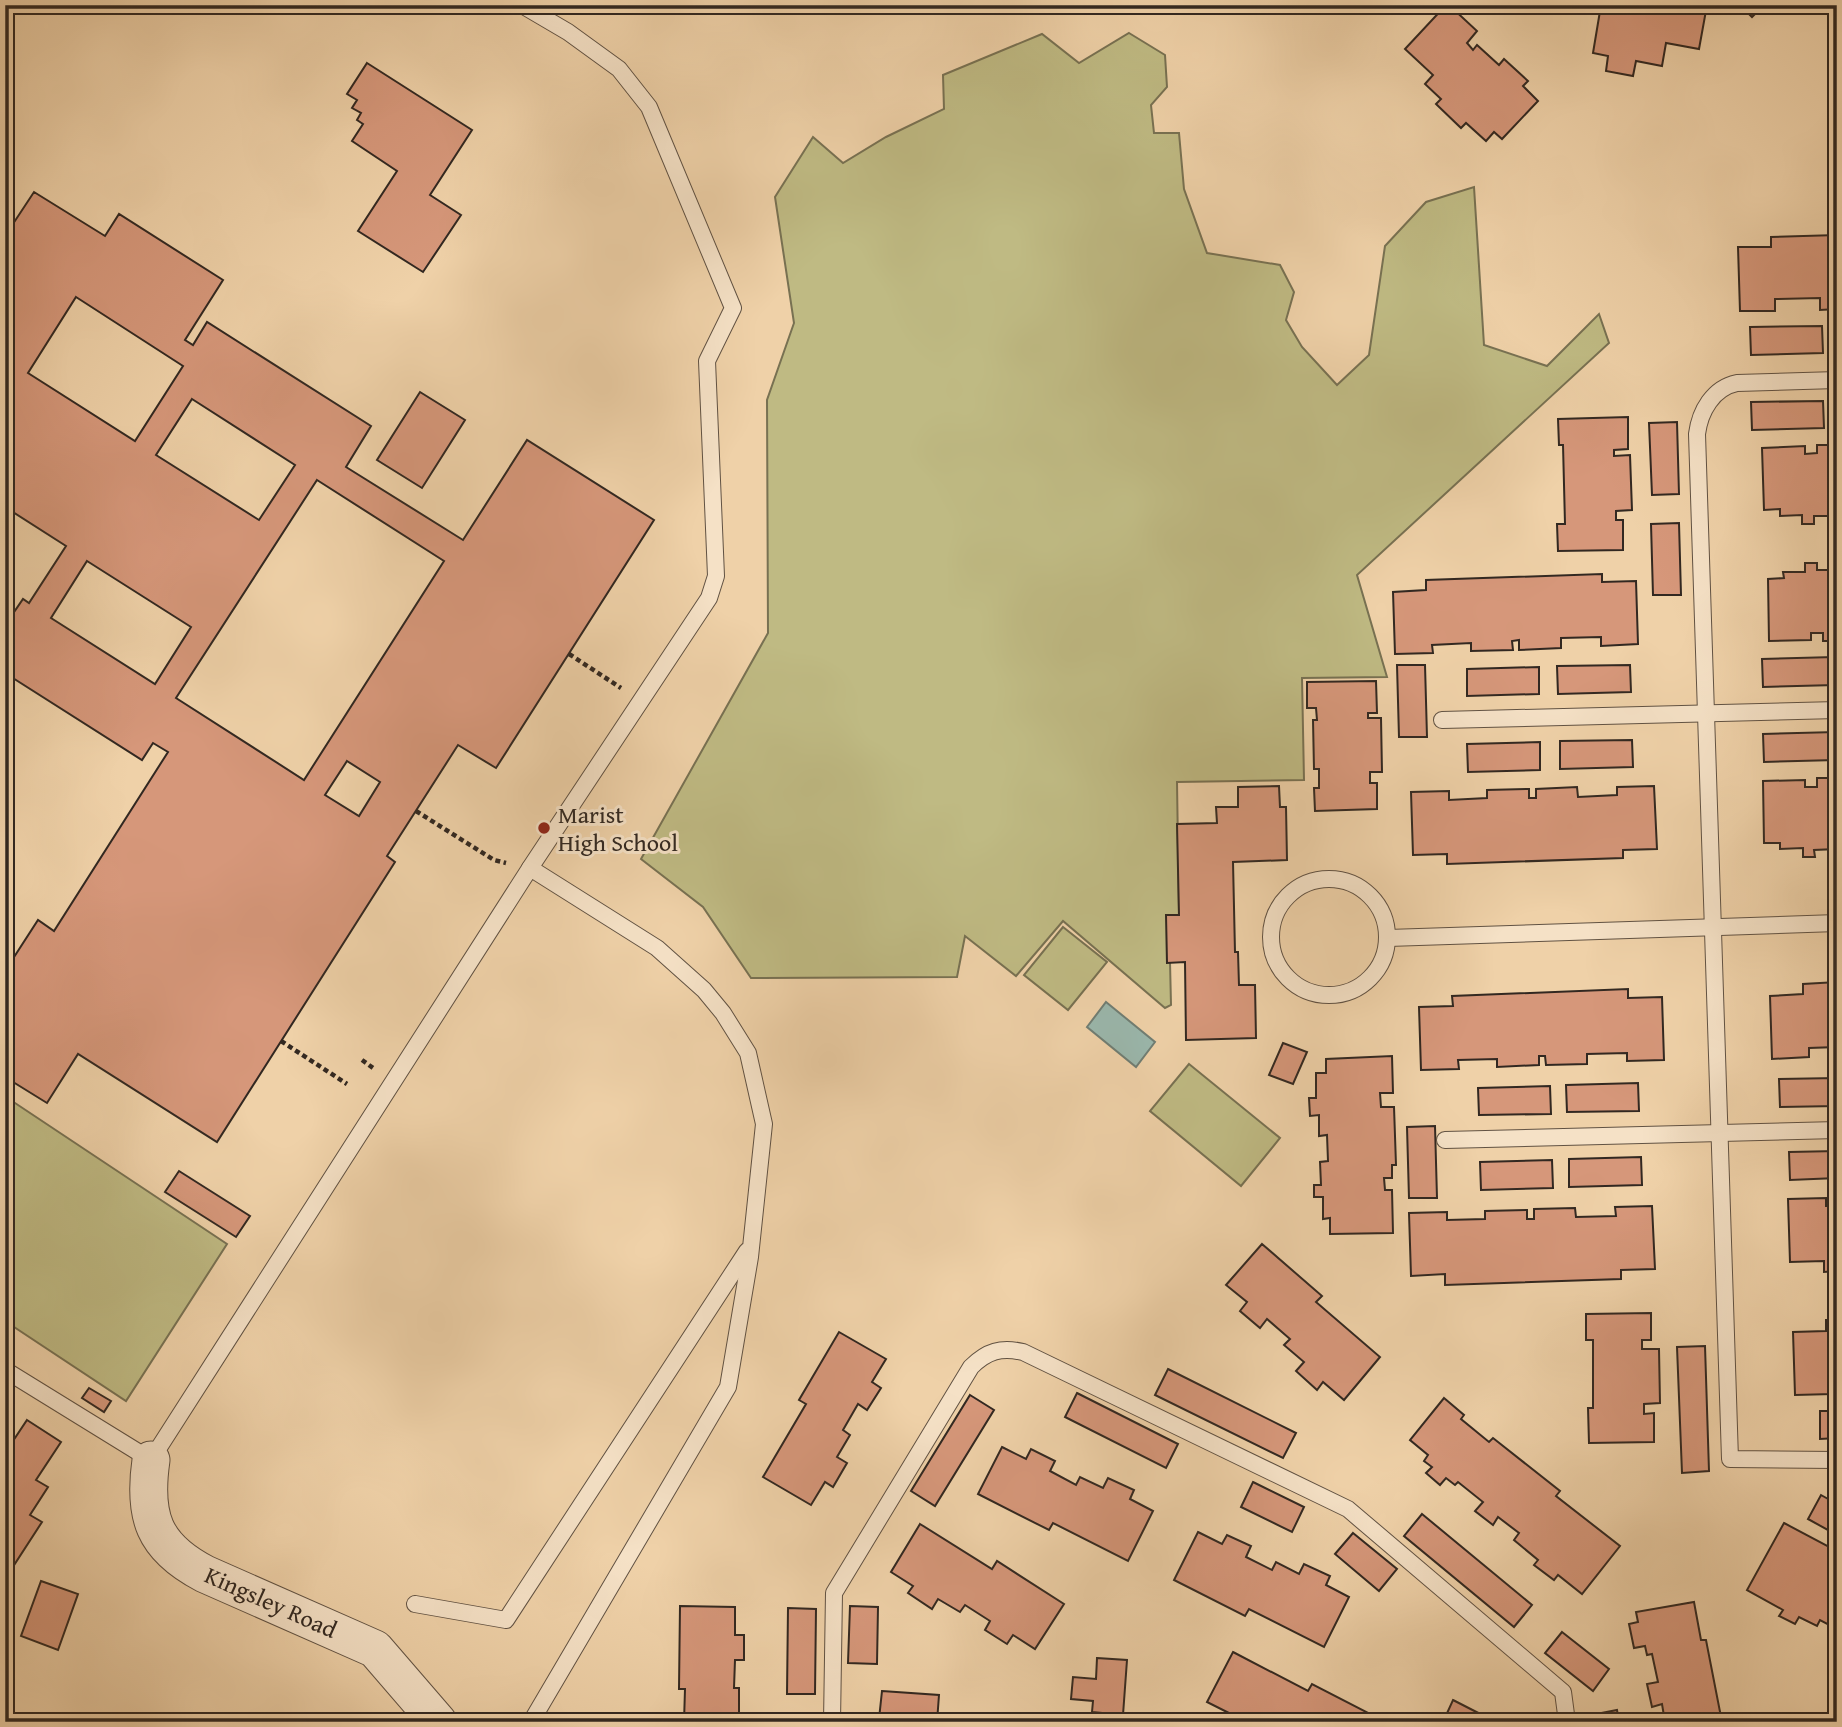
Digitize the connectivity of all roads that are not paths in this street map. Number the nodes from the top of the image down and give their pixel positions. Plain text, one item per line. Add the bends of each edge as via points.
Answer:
1 (522, 5) edge
2 (1837, 380) edge
3 (1837, 710) edge
4 (1706, 714) junction
5 (1442, 720) dead end
6 (530, 869) junction
7 (1837, 923) edge
8 (1712, 928) junction
9 (1388, 938) junction
10 (1837, 1130) edge
11 (1720, 1133) junction
12 (1445, 1140) dead end
13 (751, 1245) junction
14 (5, 1370) edge
15 (151, 1460) junction
16 (1837, 1460) edge
17 (415, 1604) dead end
18 (438, 1722) edge
19 (531, 1722) edge
20 (832, 1722) edge
21 (1567, 1722) edge

1 - 6 lane via 619,69 649,107 733,308 707,361 716,576 709,598
2 - 4 lane via 1727,385 1709,401 1701,418 1697,434
3 - 4 lane
4 - 5 lane
4 - 8 lane
6 - 13 lane via 657,948 704,990 748,1053 764,1124
6 - 15 lane
7 - 8 lane
8 - 9 lane
8 - 11 lane
9 - 9 lane via 1385,918 1375,900 1340,879 1320,879 1293,891 1279,906 1271,946 1278,965 1292,982 1330,996 1350,992 1368,981 1380,966
10 - 11 lane
11 - 12 lane
11 - 16 lane via 1730,1459
13 - 17 lane via 506,1620
13 - 19 lane via 728,1387
14 - 15 lane
15 - 18 street, Kingsley Road via 147,1488 151,1516 161,1539 181,1562 375,1649
20 - 21 lane via 834,1593 971,1367 982,1356 1009,1349 1348,1509 1563,1692

